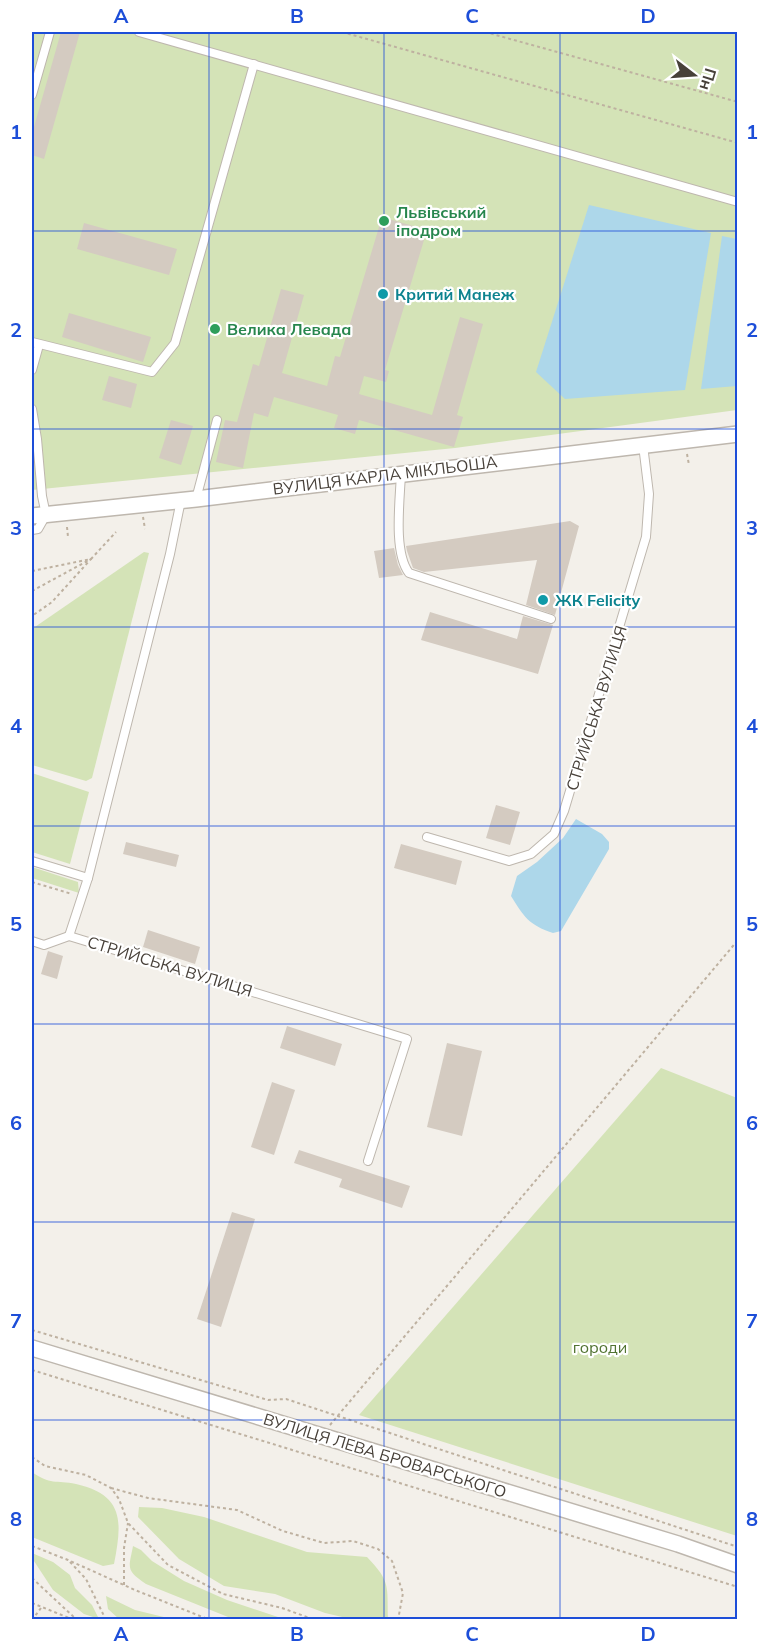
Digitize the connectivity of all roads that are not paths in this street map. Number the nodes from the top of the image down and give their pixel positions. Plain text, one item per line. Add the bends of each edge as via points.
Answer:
1 (50, 32) edge
2 (139, 32) edge
3 (254, 64) junction
4 (32, 95) edge
5 (738, 202) edge
6 (35, 344) edge
7 (32, 370) edge
8 (32, 409) edge
9 (217, 420) dead end
10 (738, 434) edge
11 (34, 438) edge
12 (643, 444) junction
13 (400, 473) junction
14 (189, 500) junction
15 (39, 515) edge
16 (32, 530) edge
17 (551, 619) dead end
18 (428, 837) dead end
19 (32, 861) edge
20 (88, 878) junction
21 (69, 936) junction
22 (32, 941) edge
23 (368, 1161) dead end
24 (32, 1348) edge
25 (738, 1565) edge

1 - 4 lane
2 - 3 lane
3 - 5 lane
3 - 6 lane via 175,344 152,372
6 - 7 lane
8 - 11 lane
9 - 14 lane, СТРИЙСЬКА ВУЛИЦЯ
10 - 12 street, ВУЛИЦЯ КАРЛА МІКЛЬОША
11 - 15 lane via 42,495
12 - 13 street, ВУЛИЦЯ КАРЛА МІКЛЬОША
12 - 18 lane, СТРИЙСЬКА ВУЛИЦЯ via 649,495 646,537 554,834 531,854 509,861
13 - 14 street, ВУЛИЦЯ КАРЛА МІКЛЬОША
13 - 17 lane via 399,532 410,573
14 - 15 street, ВУЛИЦЯ КАРЛА МІКЛЬОША
14 - 20 lane, СТРИЙСЬКА ВУЛИЦЯ via 170,554
15 - 16 lane via 38,529
19 - 20 lane
20 - 21 lane, СТРИЙСЬКА ВУЛИЦЯ
21 - 22 lane via 44,945
21 - 23 lane, СТРИЙСЬКА ВУЛИЦЯ via 407,1039
24 - 25 street, ВУЛИЦЯ ЛЕВА БРОВАРСЬКОГО

